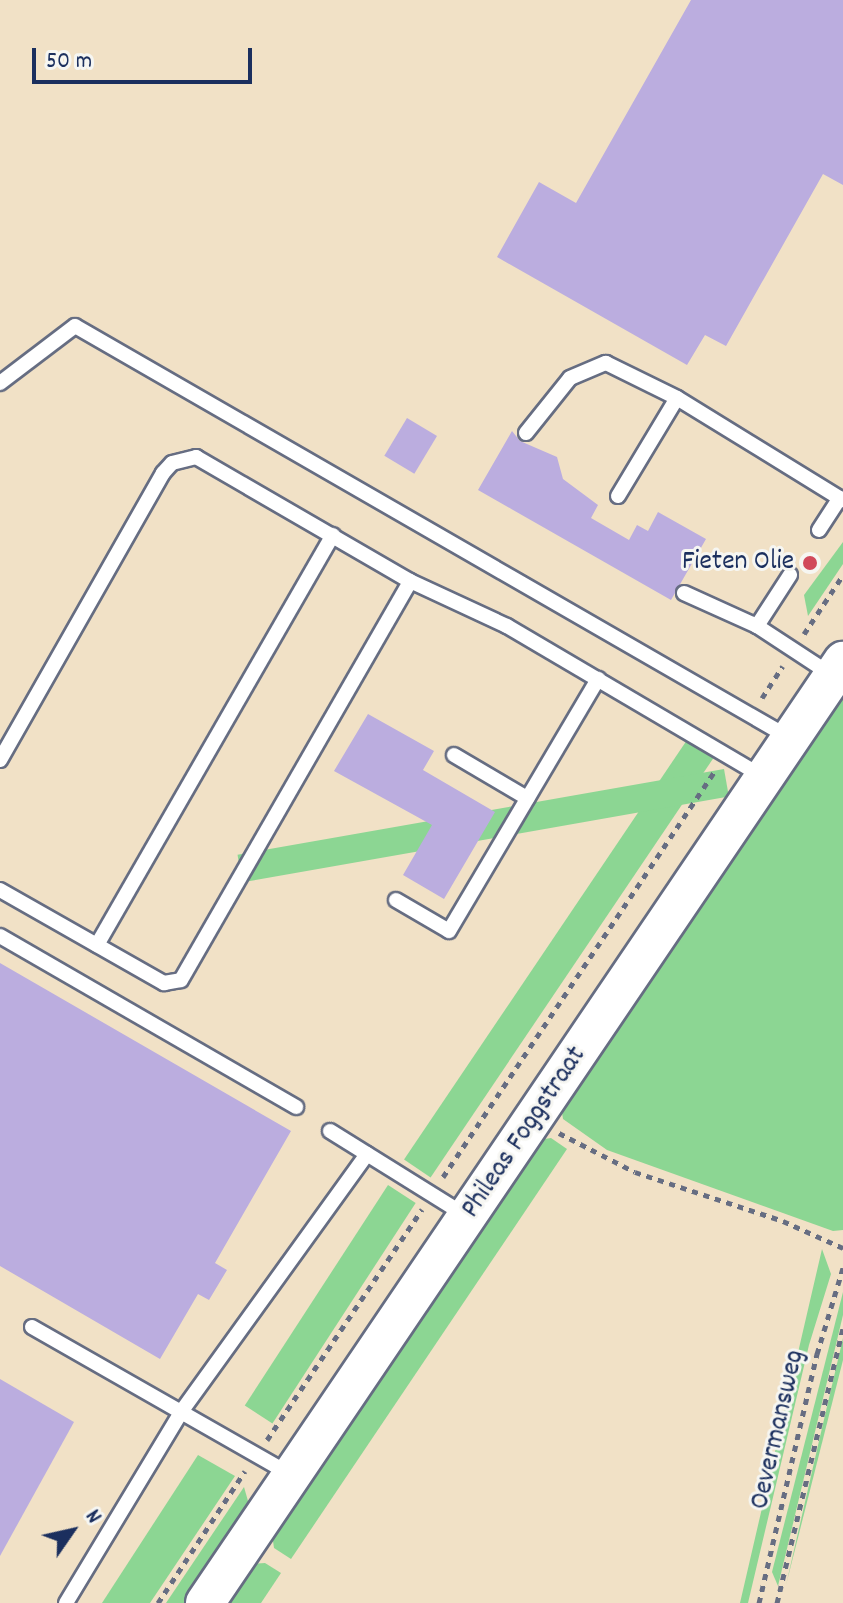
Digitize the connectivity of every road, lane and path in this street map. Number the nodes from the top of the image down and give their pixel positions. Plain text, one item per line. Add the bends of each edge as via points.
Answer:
1 (0, 383) edge
2 (677, 398) junction
3 (526, 433) dead end
4 (618, 496) dead end
5 (841, 499) edge
6 (819, 530) dead end
7 (333, 535) junction
8 (790, 575) dead end
9 (843, 575) edge
10 (410, 581) junction
11 (684, 593) dead end
12 (757, 626) junction
13 (795, 647) junction
14 (838, 668) edge
15 (598, 679) junction
16 (750, 715) junction
17 (791, 738) junction
18 (725, 753) junction
19 (454, 755) dead end
20 (0, 760) edge
21 (764, 778) junction
22 (527, 798) junction
23 (0, 890) edge
24 (396, 900) dead end
25 (0, 936) edge
26 (97, 945) junction
27 (296, 1107) dead end
28 (534, 1118) junction
29 (330, 1131) dead end
30 (367, 1154) junction
31 (432, 1194) junction
32 (468, 1217) junction
33 (843, 1248) edge
34 (843, 1268) edge
35 (32, 1327) dead end
36 (843, 1329) edge
37 (181, 1412) junction
38 (257, 1454) junction
39 (291, 1475) junction
40 (66, 1603) edge
41 (158, 1603) edge
42 (205, 1603) edge
43 (759, 1603) edge
44 (777, 1603) edge

1 - 16 lane via 75,326
2 - 3 lane via 606,363 570,378
2 - 4 lane
2 - 5 lane
5 - 6 lane
7 - 10 lane
7 - 20 lane via 206,460 172,463
7 - 26 lane
8 - 12 lane
9 - 13 path
10 - 15 lane via 507,626
10 - 26 lane via 181,980 164,983
11 - 12 lane
12 - 13 lane
13 - 14 lane
13 - 16 path
14 - 17 street, Phileas Foggstraat
15 - 18 lane
15 - 22 lane
16 - 17 lane
17 - 21 street, Phileas Foggstraat
18 - 21 lane
18 - 31 path
19 - 22 lane
21 - 28 street, Phileas Foggstraat
22 - 24 lane via 449,931
23 - 26 lane
25 - 27 lane
28 - 32 street, Phileas Foggstraat
28 - 33 path via 635,1172 783,1221
29 - 30 lane
30 - 31 lane
30 - 37 lane
31 - 32 lane
31 - 38 path
32 - 39 street, Phileas Foggstraat
34 - 43 path, Oevermansweg via 817,1354
35 - 37 lane
36 - 44 path, Oevermansweg
37 - 38 lane
37 - 40 lane
38 - 39 lane
38 - 41 path
39 - 42 street, Phileas Foggstraat

